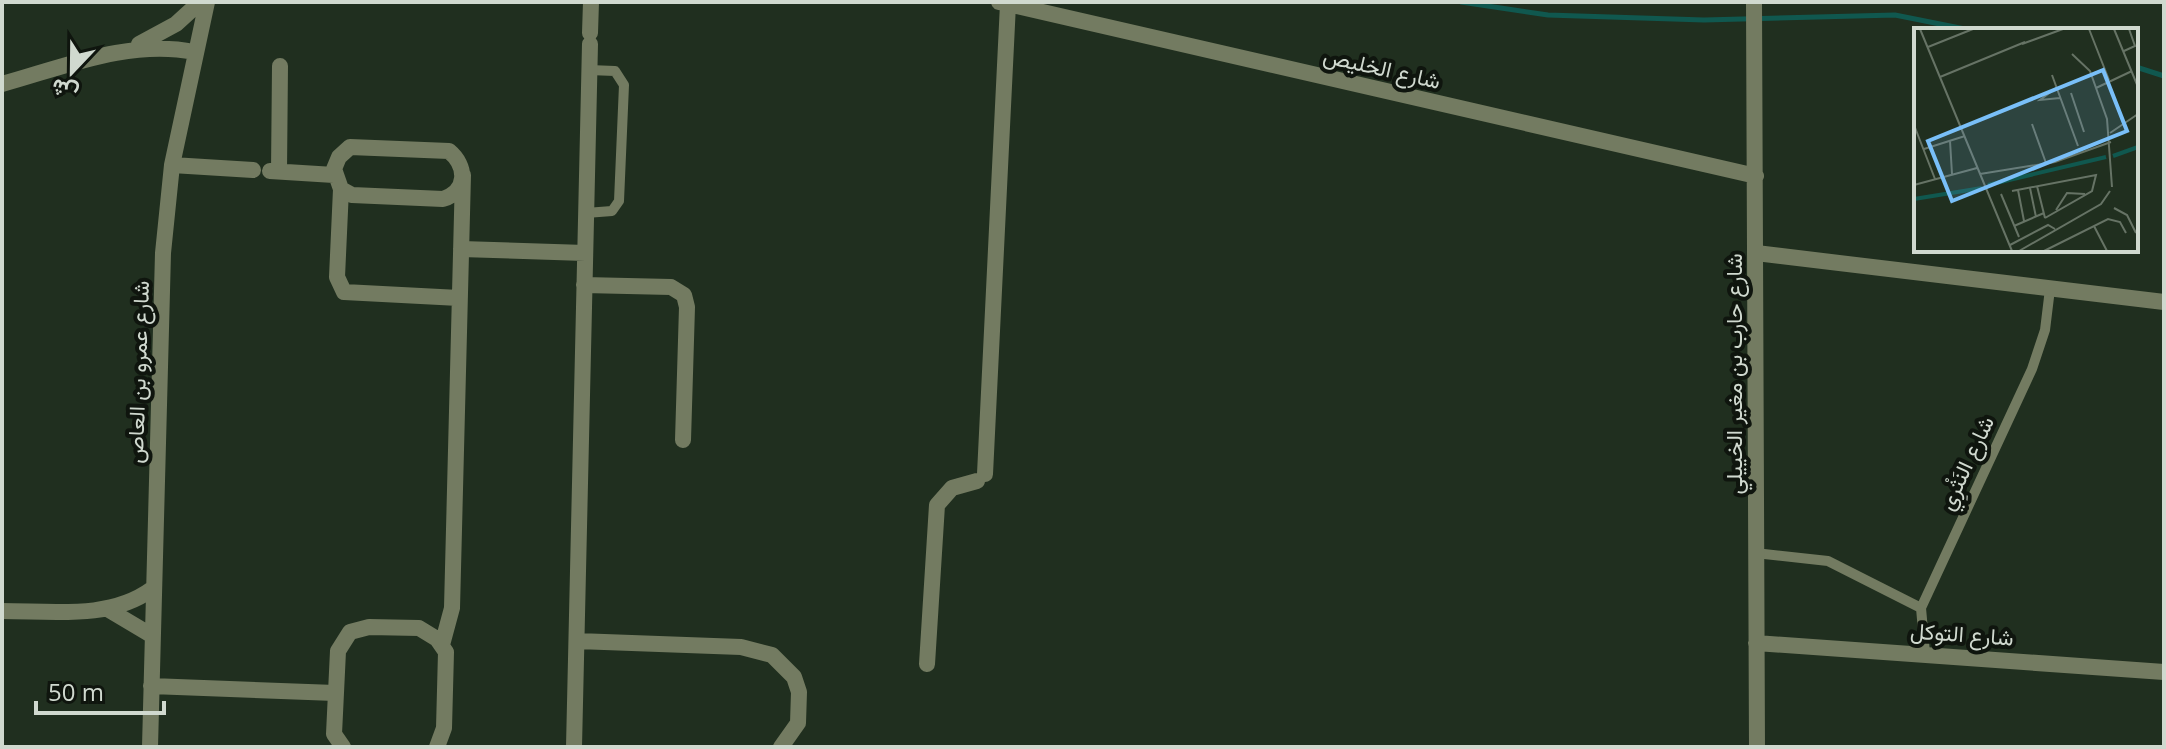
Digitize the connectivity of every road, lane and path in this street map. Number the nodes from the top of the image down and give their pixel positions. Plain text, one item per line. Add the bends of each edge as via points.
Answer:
1 (200, 2) edge
2 (207, 2) edge
3 (591, 2) edge
4 (1754, 2) edge
5 (1003, 3) edge
6 (194, 52) junction
7 (115, 53) junction
8 (280, 66) dead end
9 (589, 70) junction
10 (2, 84) edge
11 (172, 165) junction
12 (267, 171) junction
13 (463, 175) junction
14 (1756, 176) junction
15 (338, 182) junction
16 (586, 213) junction
17 (461, 249) junction
18 (585, 253) junction
19 (1756, 253) junction
20 (584, 285) junction
21 (2050, 289) junction
22 (459, 298) junction
23 (2164, 302) edge
24 (683, 440) dead end
25 (1755, 553) junction
26 (152, 589) junction
27 (1921, 608) junction
28 (109, 610) junction
29 (2, 611) edge
30 (151, 635) junction
31 (577, 641) junction
32 (1756, 643) junction
33 (442, 645) junction
34 (1925, 653) junction
35 (927, 664) dead end
36 (2164, 672) edge
37 (151, 686) junction
38 (335, 693) junction
39 (150, 747) edge
40 (343, 747) edge
41 (437, 747) edge
42 (574, 747) edge
43 (781, 747) edge
44 (1757, 747) edge

1 - 7 street via 156,37
2 - 6 street, شارع عمرو بن العاص
3 - 9 street
4 - 14 street, شارع حارب بن مغير الخييلي
5 - 14 street, شارع الخليص
5 - 35 street via 981,478 952,488 937,505
6 - 7 street via 147,48
6 - 11 street, شارع عمرو بن العاص
7 - 10 street
8 - 12 street
9 - 16 street
9 - 16 lane via 615,71 624,85 619,201 612,211
11 - 12 street
11 - 26 street, شارع عمرو بن العاص via 163,253
12 - 15 street
13 - 15 street via 459,188 443,199 352,195
13 - 15 street via 449,151 358,146 339,157
13 - 17 street
14 - 19 street, شارع حارب بن مغير الخييلي
15 - 22 street via 337,277 344,292
16 - 18 street
17 - 18 street
17 - 22 street
18 - 20 street
19 - 21 street
19 - 25 street, شارع حارب بن مغير الخييلي
20 - 24 street via 671,287 684,295
20 - 31 street
21 - 23 street
21 - 27 lane, شارع النَثْرِي via 2045,330 2032,369
22 - 33 street via 452,608
25 - 27 lane via 1820,558
25 - 32 street, شارع حارب بن مغير الخييلي
26 - 28 street
26 - 30 street, شارع عمرو بن العاص
27 - 34 lane, شارع النَثْرِي
28 - 29 street
28 - 30 street
30 - 37 street, شارع عمرو بن العاص
31 - 42 street
31 - 43 street via 741,647 772,655 794,677 799,692 798,723
32 - 34 street, شارع التوكل
32 - 44 street, شارع حارب بن مغير الخييلي
33 - 38 street via 419,628 356,629 338,651
33 - 41 street via 447,659 444,728
34 - 36 street, شارع التوكل
37 - 38 street
37 - 39 street, شارع عمرو بن العاص
38 - 40 street via 334,734

